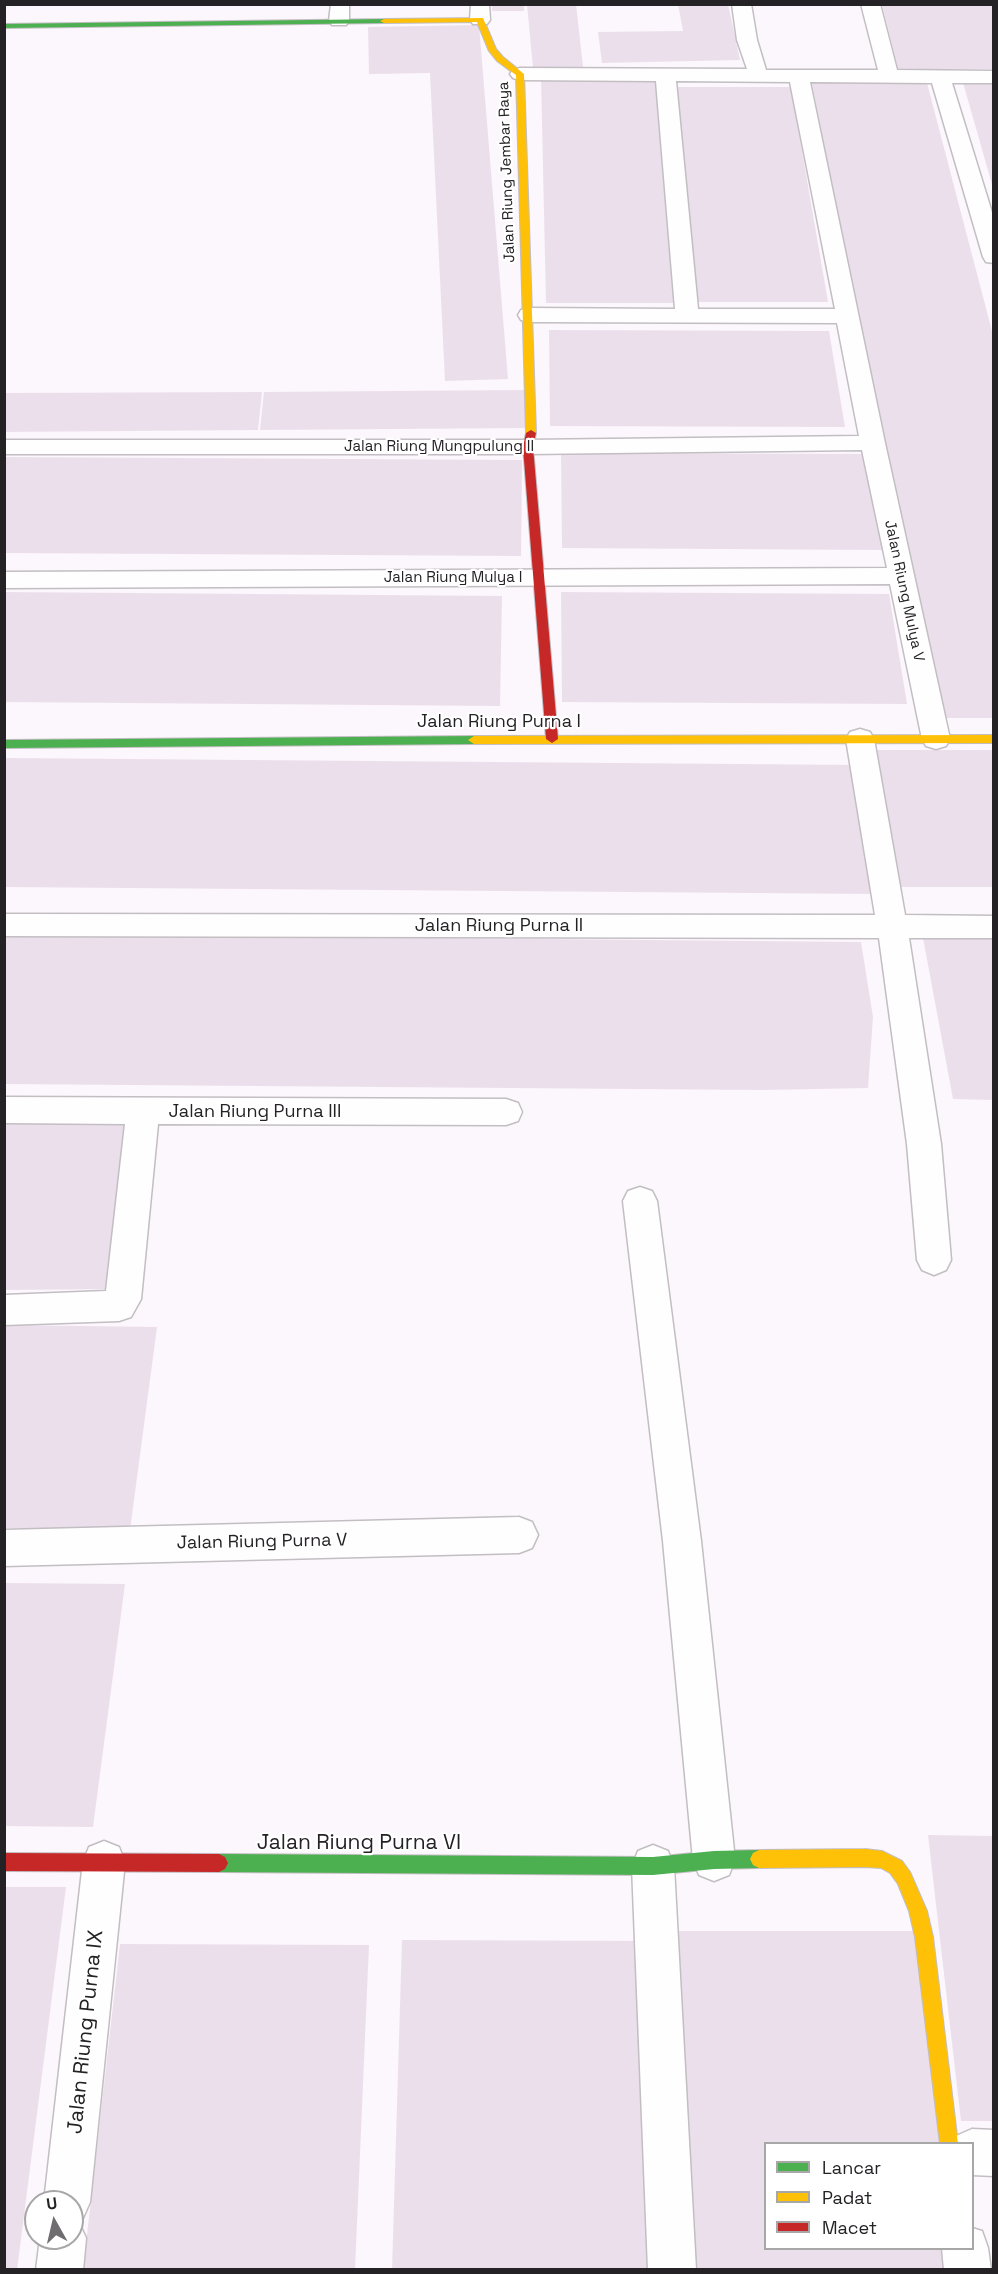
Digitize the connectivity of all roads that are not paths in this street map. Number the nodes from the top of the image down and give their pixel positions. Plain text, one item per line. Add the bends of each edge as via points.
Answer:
1 (741, 4) edge
2 (870, 4) edge
3 (480, 12) edge
4 (340, 13) edge
5 (4, 26) edge
6 (520, 74) junction
7 (665, 74) junction
8 (799, 75) junction
9 (889, 76) junction
10 (940, 76) junction
11 (759, 77) junction
12 (993, 77) edge
13 (993, 257) edge
14 (529, 315) junction
15 (687, 315) junction
16 (847, 316) junction
17 (873, 442) junction
18 (4, 447) edge
19 (528, 447) junction
20 (901, 576) junction
21 (539, 577) junction
22 (4, 580) edge
23 (936, 738) junction
24 (552, 739) junction
25 (860, 739) junction
26 (993, 739) edge
27 (4, 744) edge
28 (4, 925) edge
29 (892, 926) junction
30 (993, 927) edge
31 (4, 1110) edge
32 (143, 1112) junction
33 (506, 1112) dead end
34 (640, 1202) dead end
35 (934, 1260) dead end
36 (4, 1310) edge
37 (519, 1535) dead end
38 (4, 1548) edge
39 (714, 1860) junction
40 (4, 1862) edge
41 (104, 1862) junction
42 (653, 1866) junction
43 (949, 2142) edge
44 (974, 2152) edge
45 (993, 2153) edge
46 (68, 2190) edge
47 (62, 2250) edge
48 (965, 2250) edge
49 (59, 2270) edge
50 (672, 2270) edge
51 (968, 2270) edge

1 - 11 street
2 - 9 street
3 - 4 street, Jalan Riung Jembar Raya
3 - 6 street, Jalan Riung Jembar Raya via 492,49
4 - 5 street, Jalan Riung Jembar Raya
6 - 7 street
6 - 14 street, Jalan Riung Jembar Raya
7 - 11 street
7 - 15 street
8 - 9 street
8 - 11 street
8 - 16 street, Jalan Riung Mulya V
9 - 10 street
10 - 12 street
10 - 13 street
14 - 15 street
14 - 19 street, Jalan Riung Jembar Raya via 532,426
15 - 16 street
16 - 17 street, Jalan Riung Mulya V
17 - 19 street, Jalan Riung Mungpulung II
17 - 20 street, Jalan Riung Mulya V
18 - 19 street, Jalan Riung Mungpulung II
19 - 21 street, Jalan Riung Jembar Raya
20 - 21 street, Jalan Riung Mulya I
20 - 23 street, Jalan Riung Mulya V
21 - 22 street, Jalan Riung Mulya I
21 - 24 street, Jalan Riung Jembar Raya
23 - 25 street, Jalan Riung Purna I
23 - 26 street, Jalan Riung Purna I
24 - 25 street, Jalan Riung Purna I
24 - 27 street, Jalan Riung Purna I
25 - 29 street
28 - 29 street, Jalan Riung Purna II
29 - 30 street, Jalan Riung Purna II
29 - 35 street via 924,1144
31 - 32 street, Jalan Riung Purna III
32 - 33 street, Jalan Riung Purna III
32 - 36 street via 123,1299 119,1306
34 - 39 street via 682,1541
37 - 38 street, Jalan Riung Purna V
39 - 42 street, Jalan Riung Purna VI
39 - 43 street, Jalan Riung Purna VI via 865,1857 896,1867 911,1890 924,1937
40 - 41 street, Jalan Riung Purna VI
41 - 42 street, Jalan Riung Purna VI
41 - 46 street, Jalan Riung Purna IX
42 - 50 street
44 - 45 street
47 - 49 street
48 - 51 street

